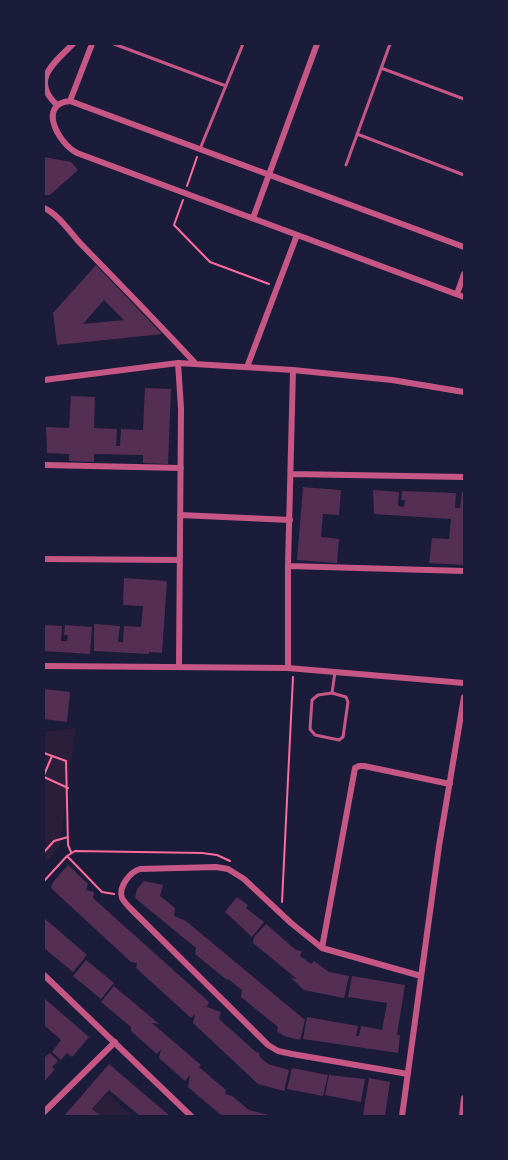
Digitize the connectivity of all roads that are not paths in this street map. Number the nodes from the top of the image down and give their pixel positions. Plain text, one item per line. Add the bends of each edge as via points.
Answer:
1 (73, 44) edge
2 (92, 44) edge
3 (114, 44) edge
4 (243, 44) edge
5 (316, 44) edge
6 (390, 44) edge
7 (381, 68) junction
8 (226, 86) junction
9 (465, 99) edge
10 (70, 101) junction
11 (57, 105) junction
12 (357, 134) junction
13 (200, 149) junction
14 (346, 165) dead end
15 (269, 174) junction
16 (465, 175) edge
17 (44, 208) edge
18 (253, 219) junction
19 (297, 235) junction
20 (465, 247) edge
21 (465, 274) edge
22 (457, 294) junction
23 (465, 297) edge
24 (178, 363) junction
25 (196, 364) junction
26 (247, 367) junction
27 (293, 370) junction
28 (44, 380) edge
29 (465, 392) edge
30 (44, 465) edge
31 (181, 468) junction
32 (291, 474) junction
33 (465, 477) edge
34 (180, 515) junction
35 (290, 520) junction
36 (44, 559) edge
37 (179, 560) junction
38 (288, 566) junction
39 (465, 571) edge
40 (44, 666) edge
41 (179, 667) junction
42 (291, 668) junction
43 (335, 672) junction
44 (465, 683) edge
45 (332, 693) junction
46 (465, 697) edge
47 (450, 784) junction
48 (322, 948) junction
49 (44, 975) edge
50 (421, 976) junction
51 (115, 1042) junction
52 (408, 1074) junction
53 (465, 1098) edge
54 (44, 1112) edge
55 (191, 1116) edge
56 (402, 1116) edge
57 (462, 1116) edge

1 - 11 street via 45,76 46,92
2 - 10 street
3 - 8 lane
4 - 8 lane
5 - 15 street
6 - 7 lane
7 - 9 lane
7 - 12 lane
8 - 13 lane
10 - 11 street
10 - 13 street
11 - 18 street via 54,126 70,150
12 - 14 lane
12 - 16 lane
13 - 15 street
15 - 18 street
15 - 20 street
17 - 25 street via 61,220
18 - 19 street
19 - 22 street
19 - 26 street
21 - 22 street
22 - 23 street
24 - 25 street
24 - 28 street
24 - 31 street
25 - 26 street
26 - 27 street
27 - 29 street
27 - 32 street
30 - 31 street
31 - 34 street
32 - 33 street
32 - 35 street
34 - 35 street
34 - 37 street
35 - 38 street
36 - 37 street
37 - 41 street
38 - 39 street
38 - 42 street
40 - 41 street
41 - 42 street
42 - 43 street
43 - 44 street
43 - 45 lane
45 - 45 lane via 312,700 310,729 315,735 339,740 343,737 348,702 346,697
46 - 47 street
47 - 48 street via 364,766 356,768
47 - 50 street
48 - 50 street
48 - 52 street via 244,879 223,868 136,870 122,888 121,895 150,930 268,1045 292,1054
49 - 51 street
50 - 52 street
51 - 54 street
51 - 55 street
52 - 56 street
53 - 57 street

